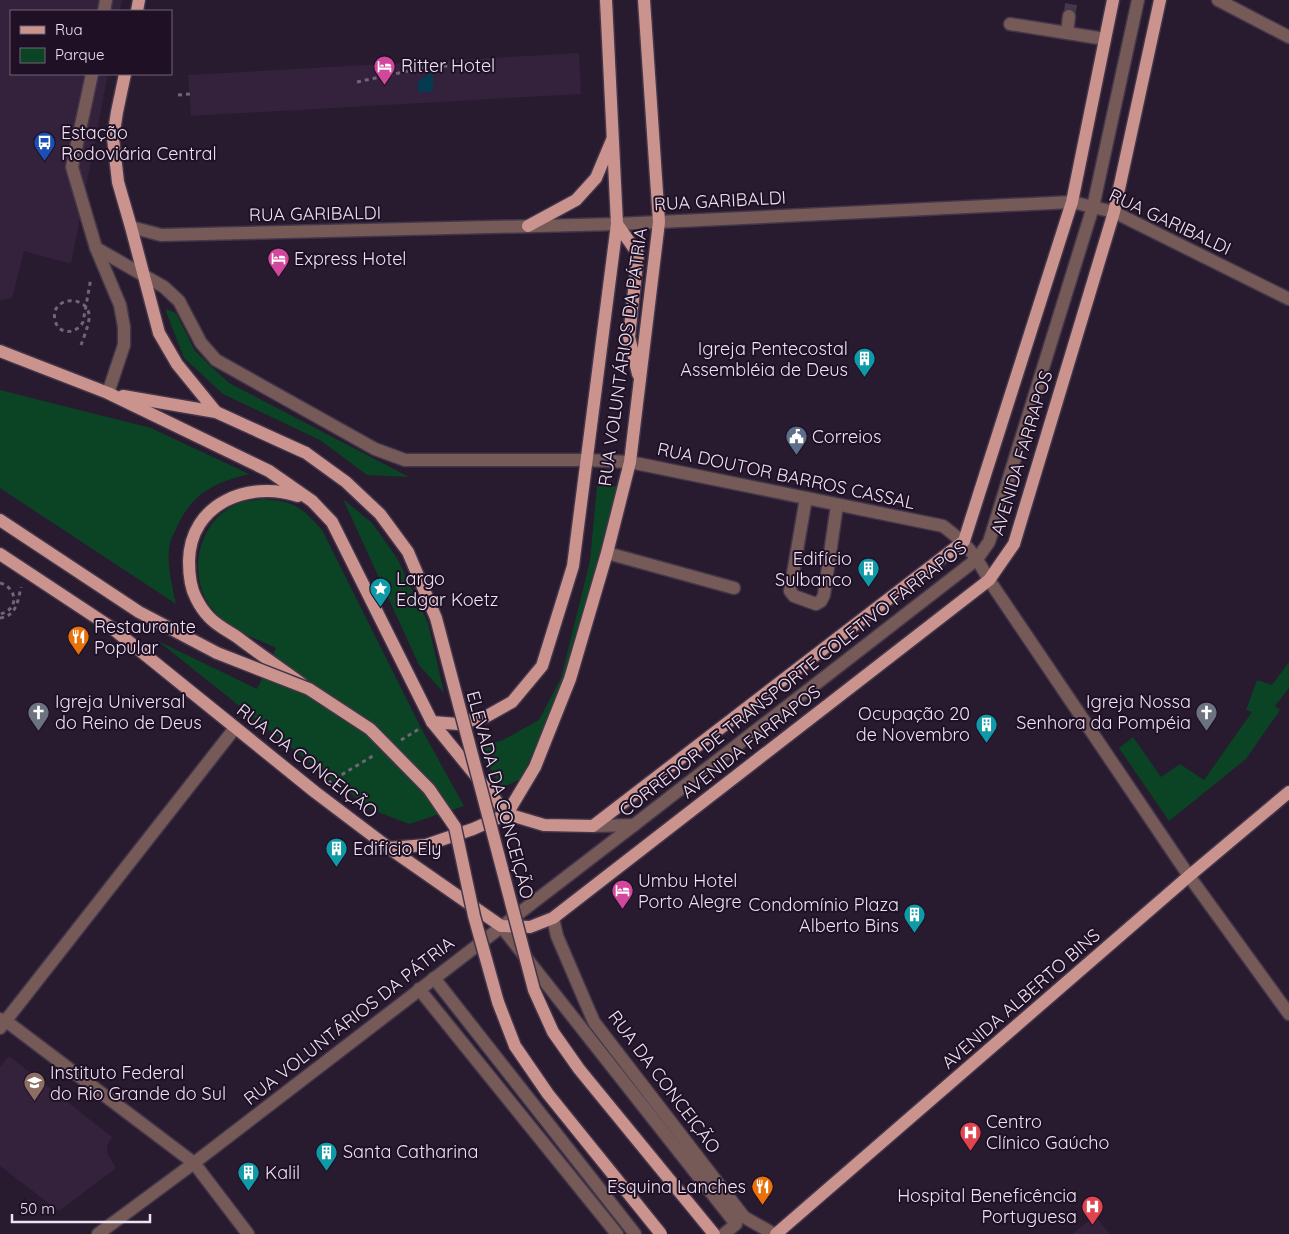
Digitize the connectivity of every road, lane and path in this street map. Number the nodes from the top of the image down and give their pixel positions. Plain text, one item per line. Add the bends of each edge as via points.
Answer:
1 (606, 0) edge
2 (644, 0) edge
3 (1113, 0) edge
4 (1138, 0) edge
5 (1160, 0) edge
6 (1218, 0) edge
7 (1069, 16) tunnel mouth
8 (1010, 24) dead end
9 (1067, 34) junction
10 (1289, 37) edge
11 (1105, 39) junction
12 (458, 66) dead end
13 (92, 75) edge
14 (125, 75) edge
15 (357, 82) dead end
16 (190, 94) dead end
17 (178, 95) dead end
18 (613, 138) junction
19 (1072, 202) junction
20 (1093, 207) junction
21 (1114, 212) junction
22 (659, 222) junction
23 (618, 224) junction
24 (528, 226) junction
25 (131, 227) junction
26 (96, 248) junction
27 (92, 276) dead end
28 (143, 276) junction
29 (1289, 299) edge
30 (85, 323) junction
31 (81, 345) dead end
32 (0, 351) edge
33 (640, 381) junction
34 (108, 393) junction
35 (216, 412) junction
36 (586, 460) junction
37 (630, 462) junction
38 (806, 498) junction
39 (312, 501) junction
40 (836, 504) junction
41 (0, 520) edge
42 (964, 541) junction
43 (608, 553) junction
44 (0, 554) edge
45 (978, 559) junction
46 (990, 580) junction
47 (0, 583) edge
48 (22, 584) dead end
49 (734, 588) dead end
50 (0, 614) edge
51 (0, 618) edge
52 (308, 689) junction
53 (432, 722) junction
54 (235, 728) junction
55 (1289, 792) edge
56 (507, 814) junction
57 (634, 825) junction
58 (593, 826) junction
59 (389, 848) junction
60 (1189, 876) junction
61 (553, 918) junction
62 (501, 926) junction
63 (434, 978) junction
64 (419, 989) junction
65 (1289, 1014) edge
66 (1, 1020) edge
67 (194, 1163) junction
68 (98, 1234) edge
69 (248, 1234) edge
70 (617, 1234) edge
71 (635, 1234) edge
72 (661, 1234) edge
73 (714, 1234) edge
74 (724, 1234) edge
75 (775, 1234) edge

1 - 18 main road, RUA VOLUNTÁRIOS DA PÁTRIA
2 - 22 main road, RUA VOLUNTÁRIOS DA PÁTRIA
3 - 11 main road, AVENIDA FARRAPOS
4 - 20 street, CORREDOR DE TRANSPORTE COLETIVO FARRAPOS
5 - 21 main road, AVENIDA FARRAPOS
6 - 10 street
7 - 9 street
8 - 9 street
9 - 11 street
11 - 19 main road, AVENIDA FARRAPOS
12 - 15 path via 432,66
13 - 26 street via 72,167
14 - 25 main road via 113,138 118,182
16 - 17 path
18 - 23 main road, RUA VOLUNTÁRIOS DA PÁTRIA
18 - 24 main road via 596,178 576,200
19 - 20 street, RUA GARIBALDI
19 - 22 street, RUA GARIBALDI
19 - 42 main road, AVENIDA FARRAPOS
20 - 21 street, RUA GARIBALDI
20 - 45 street, CORREDOR DE TRANSPORTE COLETIVO FARRAPOS via 989,542
21 - 29 street, RUA GARIBALDI
21 - 46 main road, AVENIDA FARRAPOS via 1014,544
22 - 23 street, RUA GARIBALDI
22 - 33 main road, RUA VOLUNTÁRIOS DA PÁTRIA
23 - 24 street, RUA GARIBALDI
23 - 33 main road via 638,254 629,337
23 - 36 main road, RUA VOLUNTÁRIOS DA PÁTRIA
24 - 25 street, RUA GARIBALDI via 161,235
25 - 28 main road
26 - 28 street, RUA DOUTOR BARROS CASSAL
26 - 34 street via 120,305 124,327 124,345
27 - 30 path
28 - 35 main road via 159,333 177,364
28 - 36 street, RUA DOUTOR BARROS CASSAL via 164,287 179,301 201,343 216,360 375,449 404,460
30 - 30 path via 74,331 64,331 57,325 55,311 66,300 77,301 88,313
30 - 31 path
32 - 34 main road
33 - 37 main road, RUA VOLUNTÁRIOS DA PÁTRIA
34 - 35 main road
34 - 39 main road via 270,472
35 - 73 main road, ELEVADA DA CONCEIÇÃO, bridge via 306,453 353,488 380,514 408,552 436,618 534,990 553,1032 579,1070
36 - 37 street, RUA DOUTOR BARROS CASSAL
36 - 53 main road, RUA VOLUNTÁRIOS DA PÁTRIA via 573,566 542,666 512,702 487,716 458,724
37 - 38 street, RUA DOUTOR BARROS CASSAL
37 - 43 main road, RUA VOLUNTÁRIOS DA PÁTRIA
38 - 40 street, RUA DOUTOR BARROS CASSAL
38 - 40 street via 790,591 794,596 816,604 824,595
39 - 52 main road, bridge via 284,491 258,490 236,495 215,508 198,527 190,550 189,573 195,597 208,617
39 - 53 main road via 332,522
40 - 42 street, RUA DOUTOR BARROS CASSAL via 942,526
41 - 52 main road, bridge via 139,612 216,653
42 - 45 street, RUA DOUTOR BARROS CASSAL
42 - 58 main road, AVENIDA FARRAPOS
43 - 49 street
43 - 56 main road, RUA VOLUNTÁRIOS DA PÁTRIA via 570,679 535,767
44 - 54 main road, RUA DA CONCEIÇÃO via 112,628
45 - 46 street, RUA DOUTOR BARROS CASSAL
45 - 57 street, CORREDOR DE TRANSPORTE COLETIVO FARRAPOS
46 - 60 street, RUA DOUTOR BARROS CASSAL
46 - 61 main road, AVENIDA FARRAPOS
47 - 50 path via 10,588 14,597 10,609
48 - 51 path via 16,607 9,616
52 - 72 main road, bridge via 370,730 429,789 455,827 492,983 515,1046 548,1094
53 - 56 main road
54 - 59 main road, RUA DA CONCEIÇÃO
54 - 66 street
55 - 60 main road, AVENIDA ALBERTO BINS
56 - 58 main road via 544,825
56 - 59 main road via 426,845
57 - 58 street
57 - 62 street, CORREDOR DE TRANSPORTE COLETIVO FARRAPOS
59 - 62 main road, RUA DA CONCEIÇÃO
60 - 65 street, RUA DOUTOR BARROS CASSAL
60 - 75 main road, AVENIDA ALBERTO BINS
61 - 62 main road via 530,927
61 - 75 street, RUA DA CONCEIÇÃO via 557,936 594,1022 744,1217
62 - 63 street, RUA VOLUNTÁRIOS DA PÁTRIA
62 - 74 street via 736,1224
63 - 64 street, RUA VOLUNTÁRIOS DA PÁTRIA
63 - 71 street
64 - 67 street, RUA VOLUNTÁRIOS DA PÁTRIA
64 - 70 street
66 - 67 street
67 - 68 street, RUA VOLUNTÁRIOS DA PÁTRIA
67 - 69 street

